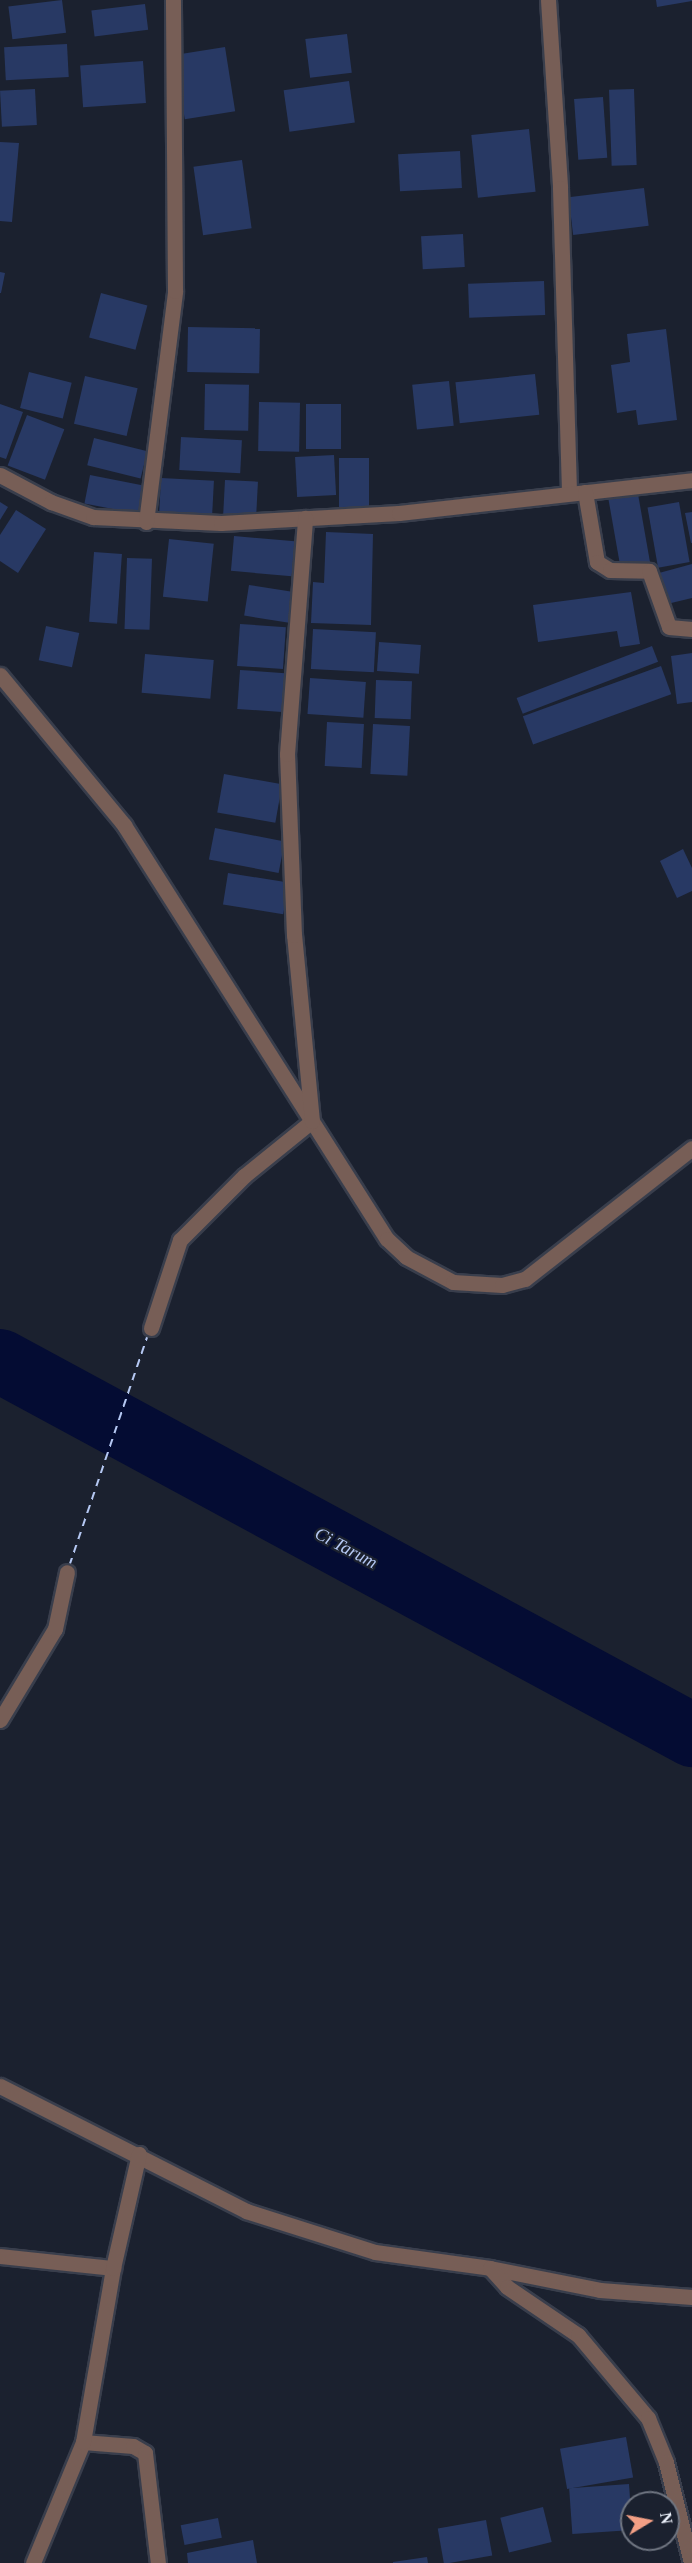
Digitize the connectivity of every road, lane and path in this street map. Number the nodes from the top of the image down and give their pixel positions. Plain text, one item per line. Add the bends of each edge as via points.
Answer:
1 (173, 0) edge
2 (548, 0) edge
3 (0, 475) edge
4 (692, 480) edge
5 (585, 492) junction
6 (569, 493) junction
7 (305, 518) junction
8 (146, 522) junction
9 (692, 628) edge
10 (0, 675) edge
11 (312, 1121) junction
12 (692, 1148) edge
13 (151, 1328) dead end
14 (67, 1572) dead end
15 (0, 1720) edge
16 (0, 2086) edge
17 (139, 2154) junction
18 (0, 2256) edge
19 (113, 2268) junction
20 (490, 2268) junction
21 (692, 2298) edge
22 (82, 2442) junction
23 (33, 2563) edge
24 (158, 2563) edge
25 (691, 2563) edge

1 - 8 street via 175,291
2 - 6 street via 560,188
3 - 8 street via 51,502 93,517
4 - 5 street
5 - 6 street
5 - 9 street via 597,562 610,570 649,571 669,627
6 - 7 street via 399,513
7 - 8 street via 221,524
7 - 11 street via 287,754 294,935
10 - 11 street via 124,825
11 - 12 street via 387,1239 406,1257 432,1272 453,1282 478,1284 502,1285 525,1279
11 - 13 street via 244,1176 180,1240
14 - 15 street via 55,1629
16 - 17 street
17 - 19 street
17 - 20 street via 246,2211 375,2252
18 - 19 street
19 - 22 street
20 - 21 street via 600,2290
20 - 25 street via 507,2287 578,2335 648,2418 666,2462
22 - 23 street
22 - 24 street via 133,2446 145,2453

